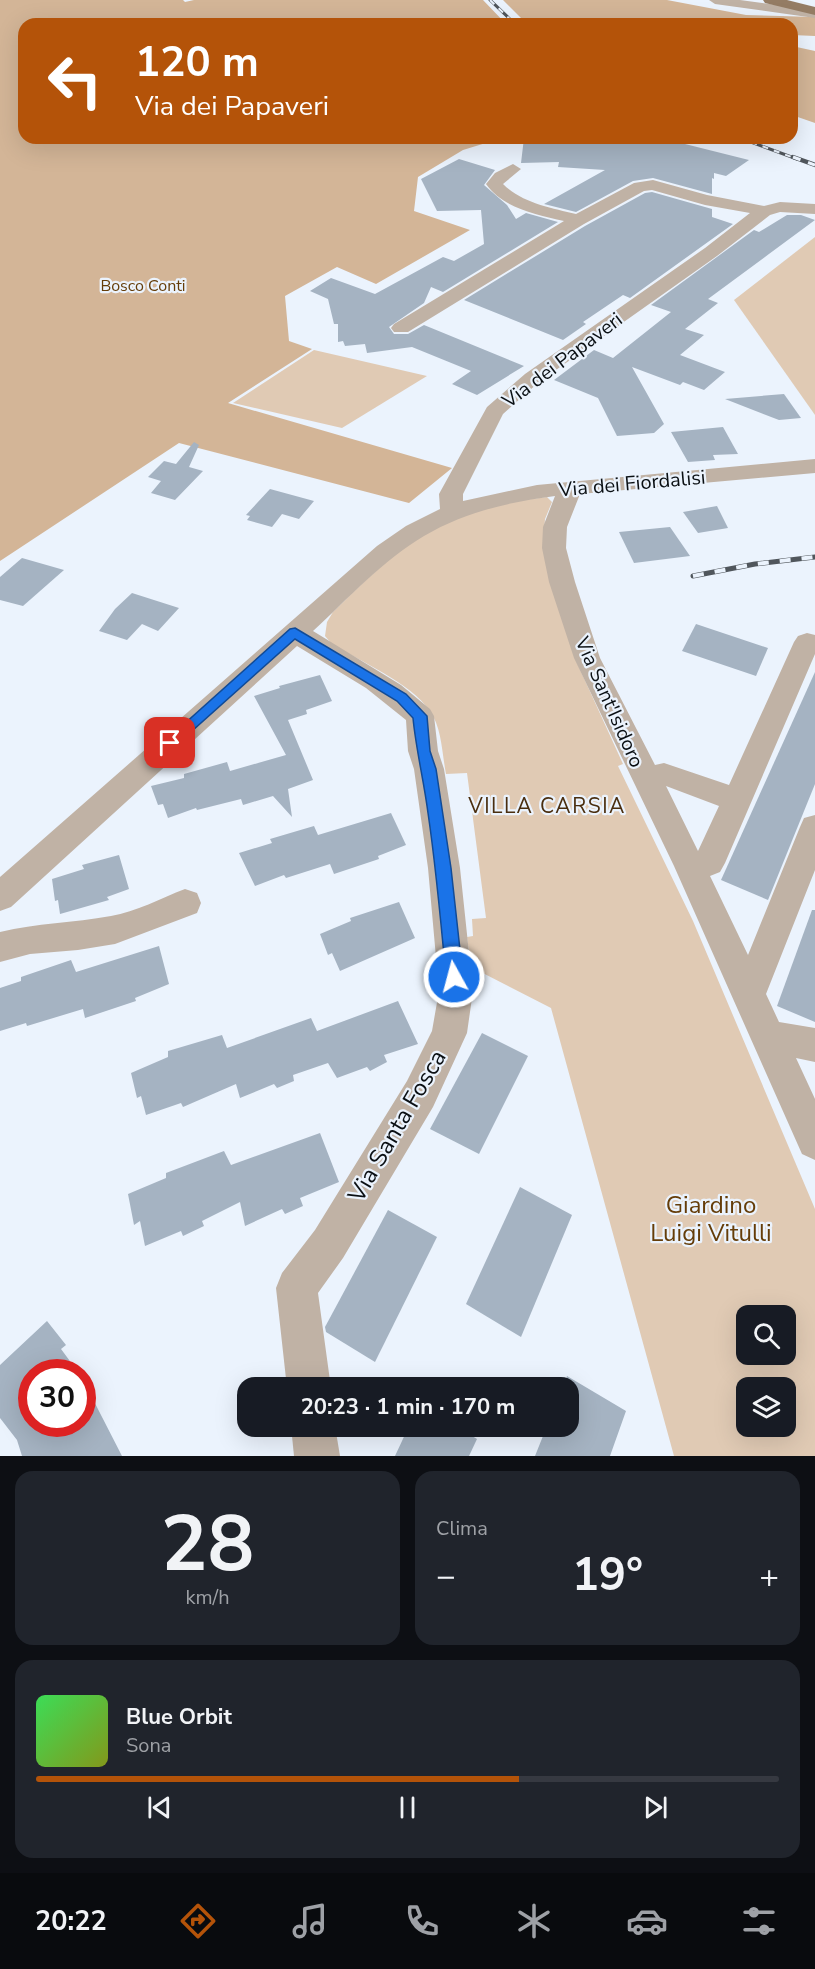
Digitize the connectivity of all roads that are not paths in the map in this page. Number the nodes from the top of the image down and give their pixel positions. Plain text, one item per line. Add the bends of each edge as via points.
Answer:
1 (715, 0) edge
2 (770, 0) edge
3 (815, 13) edge
4 (513, 169) dead end
5 (815, 209) edge
6 (764, 212) junction
7 (578, 220) junction
8 (401, 328) dead end
9 (815, 466) edge
10 (571, 488) junction
11 (452, 511) junction
12 (295, 632) junction
13 (815, 644) edge
14 (645, 779) junction
15 (736, 800) junction
16 (815, 827) edge
17 (690, 866) junction
18 (0, 897) edge
19 (185, 903) dead end
20 (0, 947) edge
21 (749, 992) junction
22 (767, 1036) junction
23 (815, 1046) edge
24 (815, 1141) edge
25 (308, 1377) edge
26 (315, 1437) edge
27 (317, 1456) edge

1 - 3 street
2 - 3 main road
4 - 7 street via 494,184 500,192
5 - 6 street, Via dei Papaveri via 780,207
6 - 7 street, Via dei Papaveri via 653,185 640,186
6 - 11 street, Via dei Papaveri via 548,365 494,411 455,484
7 - 8 street, Via dei Papaveri
9 - 10 street, Via dei Fiordalisi
10 - 11 street, Via dei Fiordalisi via 509,496
10 - 14 street, Via Sant'Isidoro via 555,527 554,548 562,582 587,658
11 - 12 street via 404,537
12 - 18 street
12 - 25 street, Via Santa Fosca via 378,682 420,716 444,868 456,991 449,1033 420,1094 297,1288
13 - 15 street via 807,642
14 - 15 street, Via Sant'Isidoro via 664,774
14 - 17 street, Via Sant'Isidoro
15 - 17 street via 709,863
16 - 21 street
17 - 21 street, Via Sant'Isidoro
19 - 20 street via 115,930 30,939
21 - 22 street, Via Sant'Isidoro
22 - 23 street
22 - 24 street, Via Sant'Isidoro
26 - 27 street

